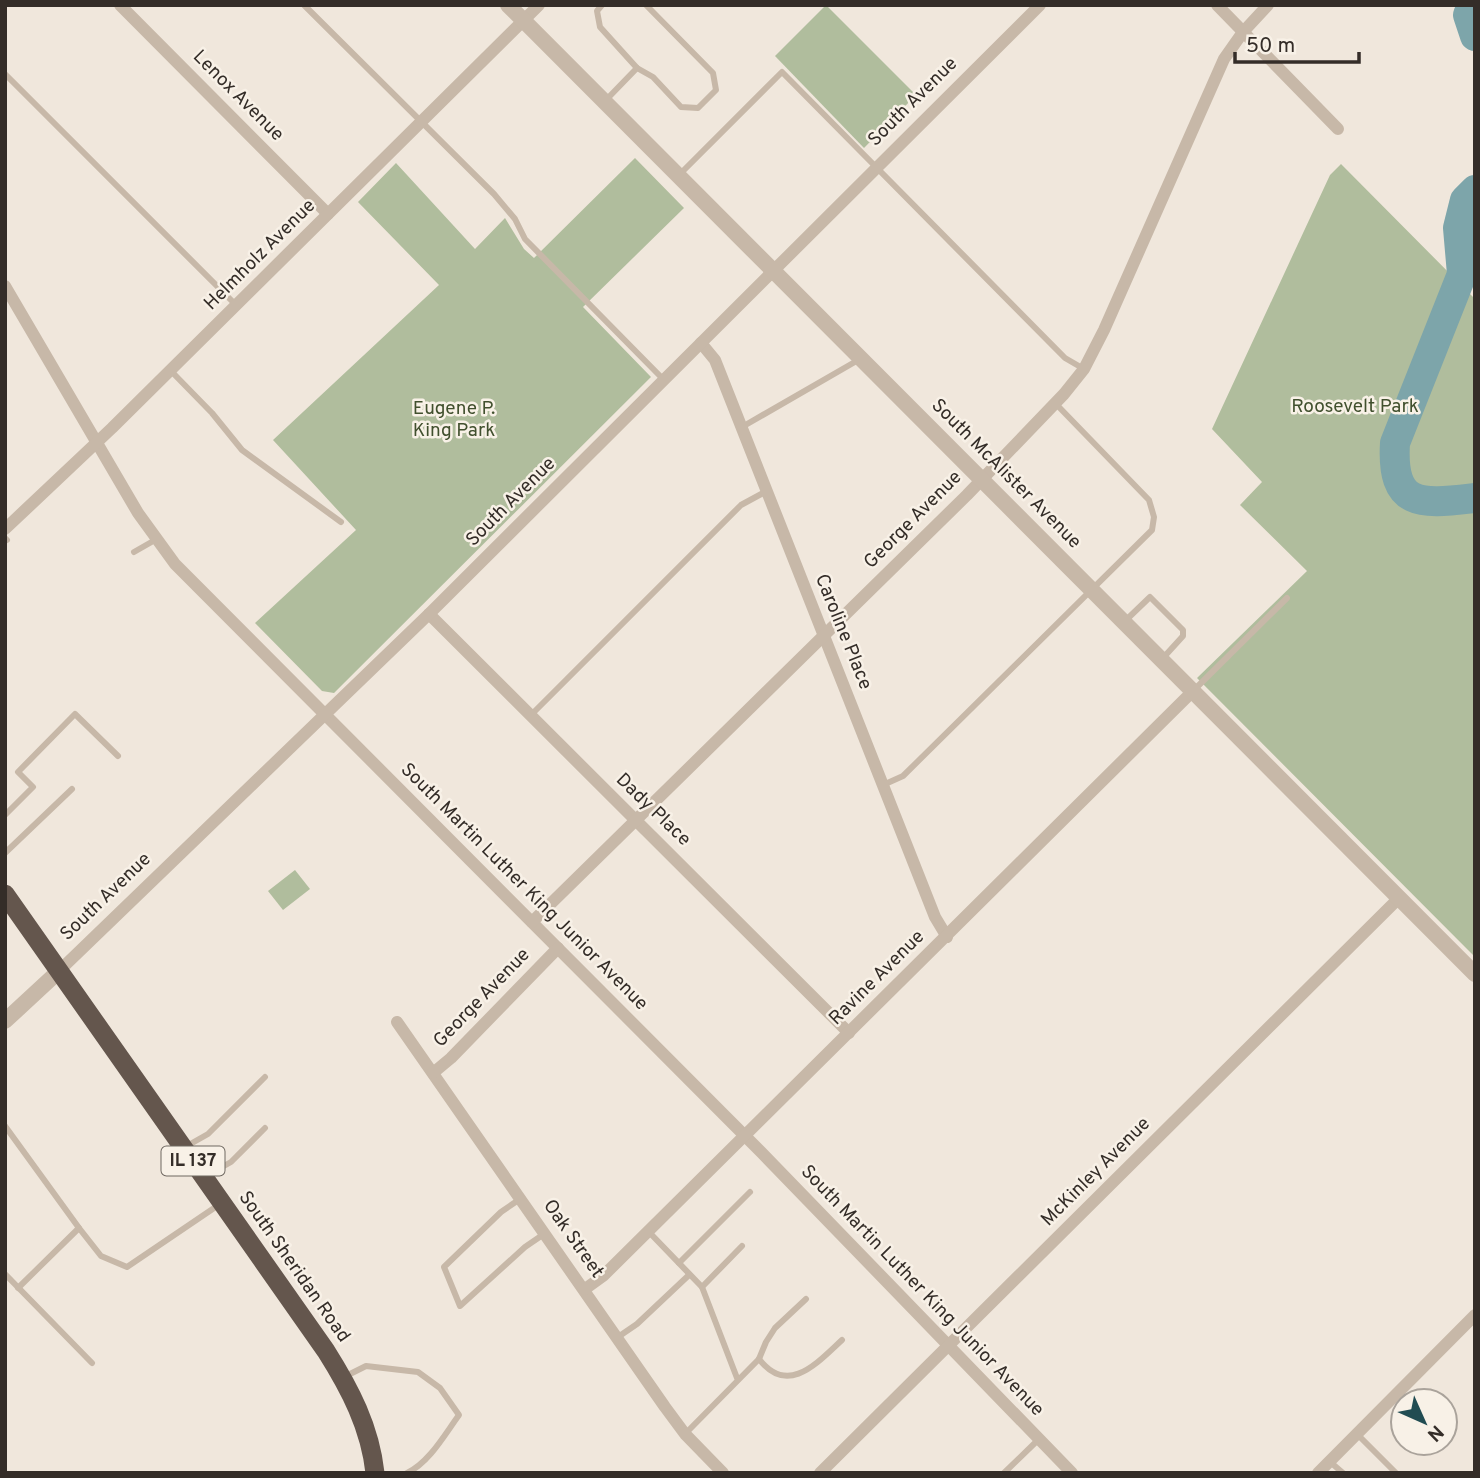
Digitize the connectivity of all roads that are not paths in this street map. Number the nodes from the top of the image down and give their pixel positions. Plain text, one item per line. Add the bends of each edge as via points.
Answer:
1 (120, 5) edge
2 (304, 5) edge
3 (508, 5) edge
4 (539, 5) edge
5 (602, 5) edge
6 (646, 5) edge
7 (1040, 5) edge
8 (1217, 5) edge
9 (1268, 5) edge
10 (523, 21) junction
11 (1243, 32) junction
12 (637, 68) junction
13 (5, 74) edge
14 (604, 102) junction
15 (421, 121) junction
16 (1338, 129) dead end
17 (877, 167) junction
18 (678, 176) junction
19 (328, 214) junction
20 (775, 271) junction
21 (7, 293) edge
22 (236, 305) junction
23 (701, 343) junction
24 (860, 358) junction
25 (1084, 369) junction
26 (170, 370) junction
27 (664, 380) junction
28 (1055, 403) junction
29 (741, 428) junction
30 (97, 441) junction
31 (981, 479) junction
32 (765, 492) junction
33 (341, 522) dead end
34 (6, 536) edge
35 (155, 540) junction
36 (134, 552) dead end
37 (1091, 589) junction
38 (1287, 597) dead end
39 (429, 614) junction
40 (1124, 622) junction
41 (824, 636) junction
42 (1162, 660) junction
43 (1193, 691) junction
44 (325, 715) junction
45 (531, 715) junction
46 (118, 756) dead end
47 (883, 785) junction
48 (72, 789) dead end
49 (5, 815) edge
50 (635, 820) junction
51 (5, 853) edge
52 (5, 894) edge
53 (1399, 898) junction
54 (532, 922) junction
55 (947, 937) junction
56 (558, 948) junction
57 (59, 971) junction
58 (1475, 974) edge
59 (5, 1021) edge
60 (397, 1022) dead end
61 (849, 1034) junction
62 (433, 1073) junction
63 (265, 1077) dead end
64 (5, 1125) edge
65 (265, 1128) dead end
66 (745, 1136) junction
67 (183, 1148) junction
68 (204, 1177) junction
69 (750, 1192) dead end
70 (521, 1198) junction
71 (222, 1203) junction
72 (79, 1228) junction
73 (649, 1231) junction
74 (546, 1233) junction
75 (742, 1246) dead end
76 (679, 1264) junction
77 (5, 1274) edge
78 (690, 1275) junction
79 (702, 1287) junction
80 (18, 1288) junction
81 (585, 1289) junction
82 (806, 1299) dead end
83 (1475, 1315) edge
84 (618, 1337) junction
85 (842, 1340) dead end
86 (949, 1345) junction
87 (759, 1359) junction
88 (92, 1363) dead end
89 (342, 1377) junction
90 (737, 1378) junction
91 (685, 1434) junction
92 (1357, 1434) junction
93 (1039, 1439) junction
94 (1329, 1461) junction
95 (374, 1473) edge
96 (407, 1473) edge
97 (723, 1473) edge
98 (820, 1473) edge
99 (1004, 1473) edge
100 (1072, 1473) edge
101 (1318, 1473) edge
102 (1343, 1473) edge
103 (1396, 1473) edge

1 - 19 street, Lenox Avenue
2 - 15 lane
3 - 10 street, South McAlister Avenue
4 - 10 street, Helmholz Avenue
5 - 12 lane via 597,10 600,27
6 - 12 lane via 713,74 716,90 698,108 681,107 653,77
7 - 17 street, South Avenue
8 - 11 street
9 - 11 street, George Avenue
10 - 14 street, South McAlister Avenue
10 - 15 street, Helmholz Avenue
11 - 16 street
11 - 25 street, George Avenue via 1224,59
12 - 14 lane
13 - 22 lane
14 - 18 street, South McAlister Avenue
15 - 19 street, Helmholz Avenue
15 - 27 lane via 494,194 525,239
17 - 18 lane via 782,72
17 - 20 street, South Avenue
17 - 25 lane via 1065,358
18 - 20 street, South McAlister Avenue
19 - 22 street, Helmholz Avenue
20 - 23 street, South Avenue
20 - 24 street, South McAlister Avenue
21 - 30 street, South Martin Luther King Junior Avenue
22 - 26 street, Helmholz Avenue
23 - 27 street, South Avenue
23 - 29 street, Caroline Place via 715,360
24 - 29 lane
24 - 31 street, South McAlister Avenue
25 - 28 street, George Avenue
26 - 30 street, Helmholz Avenue
26 - 33 lane via 242,450
27 - 39 street, South Avenue
28 - 31 street, George Avenue
28 - 37 lane via 1142,491 1154,517 1149,534
29 - 32 street, Caroline Place
30 - 34 street, Helmholz Avenue
30 - 35 street, South Martin Luther King Junior Avenue
31 - 37 street, South McAlister Avenue
31 - 41 street, George Avenue
32 - 41 street, Caroline Place
32 - 45 lane via 741,505
35 - 36 lane
35 - 44 street, South Martin Luther King Junior Avenue
37 - 40 street, South McAlister Avenue
37 - 47 lane via 903,775
38 - 43 lane
39 - 44 street, South Avenue
39 - 45 street, Dady Place
40 - 42 street, South McAlister Avenue
40 - 42 lane via 1150,597 1183,631
41 - 47 street, Caroline Place
41 - 50 street, George Avenue
42 - 43 street, South McAlister Avenue
43 - 53 street, South McAlister Avenue
43 - 55 street, Ravine Avenue
44 - 54 street, South Martin Luther King Junior Avenue
44 - 57 street, South Avenue
45 - 50 street, Dady Place
46 - 49 lane via 75,714 18,772 33,787
47 - 55 street, Caroline Place
48 - 51 lane
50 - 54 street, George Avenue
50 - 61 street, Dady Place
52 - 57 highway, South Sheridan Road / IL 137
53 - 58 street, South McAlister Avenue
53 - 86 street, McKinley Avenue
54 - 56 street, South Martin Luther King Junior Avenue
55 - 61 street, Ravine Avenue
56 - 62 street, George Avenue
56 - 66 street, South Martin Luther King Junior Avenue
57 - 59 street, South Avenue
57 - 67 highway, South Sheridan Road / IL 137
60 - 62 street, Oak Street
61 - 66 street, Ravine Avenue
62 - 70 street, Oak Street
63 - 67 lane via 208,1134
64 - 72 lane
65 - 68 lane via 230,1162
66 - 73 street, Ravine Avenue
66 - 86 street, South Martin Luther King Junior Avenue
67 - 68 highway, South Sheridan Road / IL 137
68 - 71 highway, South Sheridan Road / IL 137
69 - 76 lane
70 - 74 street, Oak Street
70 - 74 lane via 443,1267 460,1306
71 - 72 lane via 127,1267 101,1256
71 - 89 highway, South Sheridan Road / IL 137
72 - 80 lane
73 - 76 lane
73 - 81 street, Ravine Avenue
74 - 81 street, Oak Street
75 - 79 lane
76 - 78 lane
77 - 80 lane
78 - 79 lane
78 - 84 lane
79 - 90 lane
80 - 88 lane
81 - 84 street, Oak Street
82 - 87 lane via 775,1328
83 - 92 street
84 - 91 street, Oak Street
85 - 87 lane via 809,1370 793,1376 777,1373
86 - 93 street, South Martin Luther King Junior Avenue
86 - 98 street, McKinley Avenue
87 - 90 lane
89 - 95 highway, South Sheridan Road / IL 137 via 366,1430
89 - 96 lane via 366,1366 418,1372 440,1388 458,1415 434,1448
90 - 91 lane
91 - 97 street, Oak Street
92 - 94 street
92 - 103 lane
93 - 99 lane
93 - 100 street, South Martin Luther King Junior Avenue
94 - 101 street
94 - 102 lane

